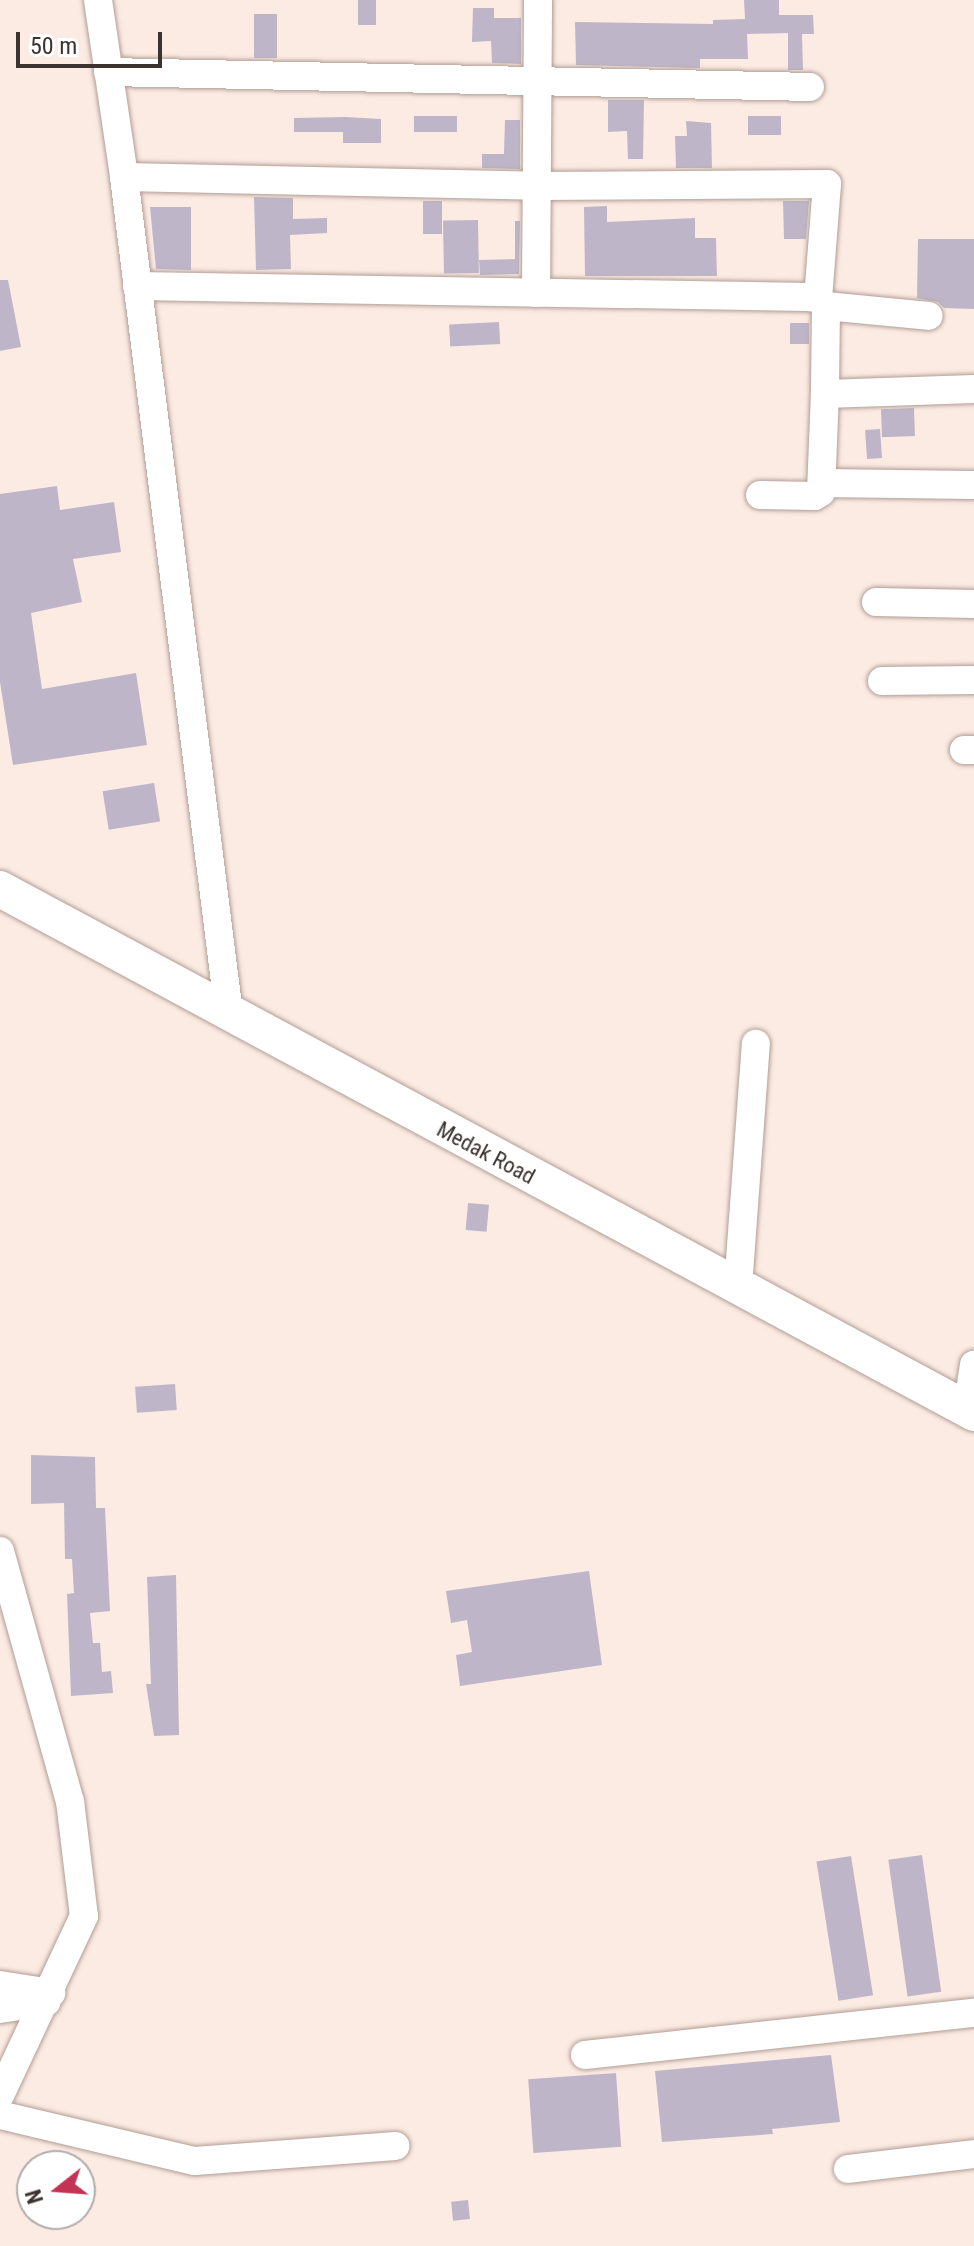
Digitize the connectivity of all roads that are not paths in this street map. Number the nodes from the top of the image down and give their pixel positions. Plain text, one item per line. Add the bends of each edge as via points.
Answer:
1 (98, 0) edge
2 (538, 0) edge
3 (108, 72) junction
4 (538, 81) junction
5 (810, 87) dead end
6 (124, 177) junction
7 (537, 186) junction
8 (137, 286) junction
9 (536, 293) junction
10 (822, 302) junction
11 (929, 316) dead end
12 (974, 389) edge
13 (825, 394) junction
14 (822, 483) junction
15 (974, 485) edge
16 (760, 495) dead end
17 (876, 602) dead end
18 (974, 604) edge
19 (974, 680) edge
20 (882, 681) dead end
21 (0, 889) edge
22 (229, 1014) junction
23 (756, 1044) dead end
24 (738, 1287) junction
25 (974, 1365) edge
26 (970, 1412) edge
27 (0, 1551) edge
28 (0, 1985) edge
29 (48, 1998) junction
30 (0, 2009) edge
31 (974, 2013) edge
32 (585, 2055) dead end
33 (0, 2095) edge
34 (0, 2115) edge
35 (395, 2146) dead end
36 (974, 2154) edge
37 (848, 2169) dead end

1 - 3 street
2 - 4 street
3 - 4 street
3 - 6 street
4 - 5 street
4 - 7 street
6 - 7 street
6 - 8 street
7 - 9 street
7 - 10 street via 827,184
8 - 9 street
8 - 22 street
9 - 10 street
10 - 11 street
10 - 13 street
12 - 13 street
13 - 14 street
14 - 15 street
14 - 16 street via 815,496
17 - 18 street
19 - 20 street
21 - 22 main road, Medak Road
22 - 24 main road, Medak Road
23 - 24 street
24 - 26 main road, Medak Road
25 - 26 street
27 - 29 street via 70,1801 84,1916
28 - 29 street
29 - 30 street
29 - 33 street
31 - 32 street
34 - 35 street via 195,2161
36 - 37 street

